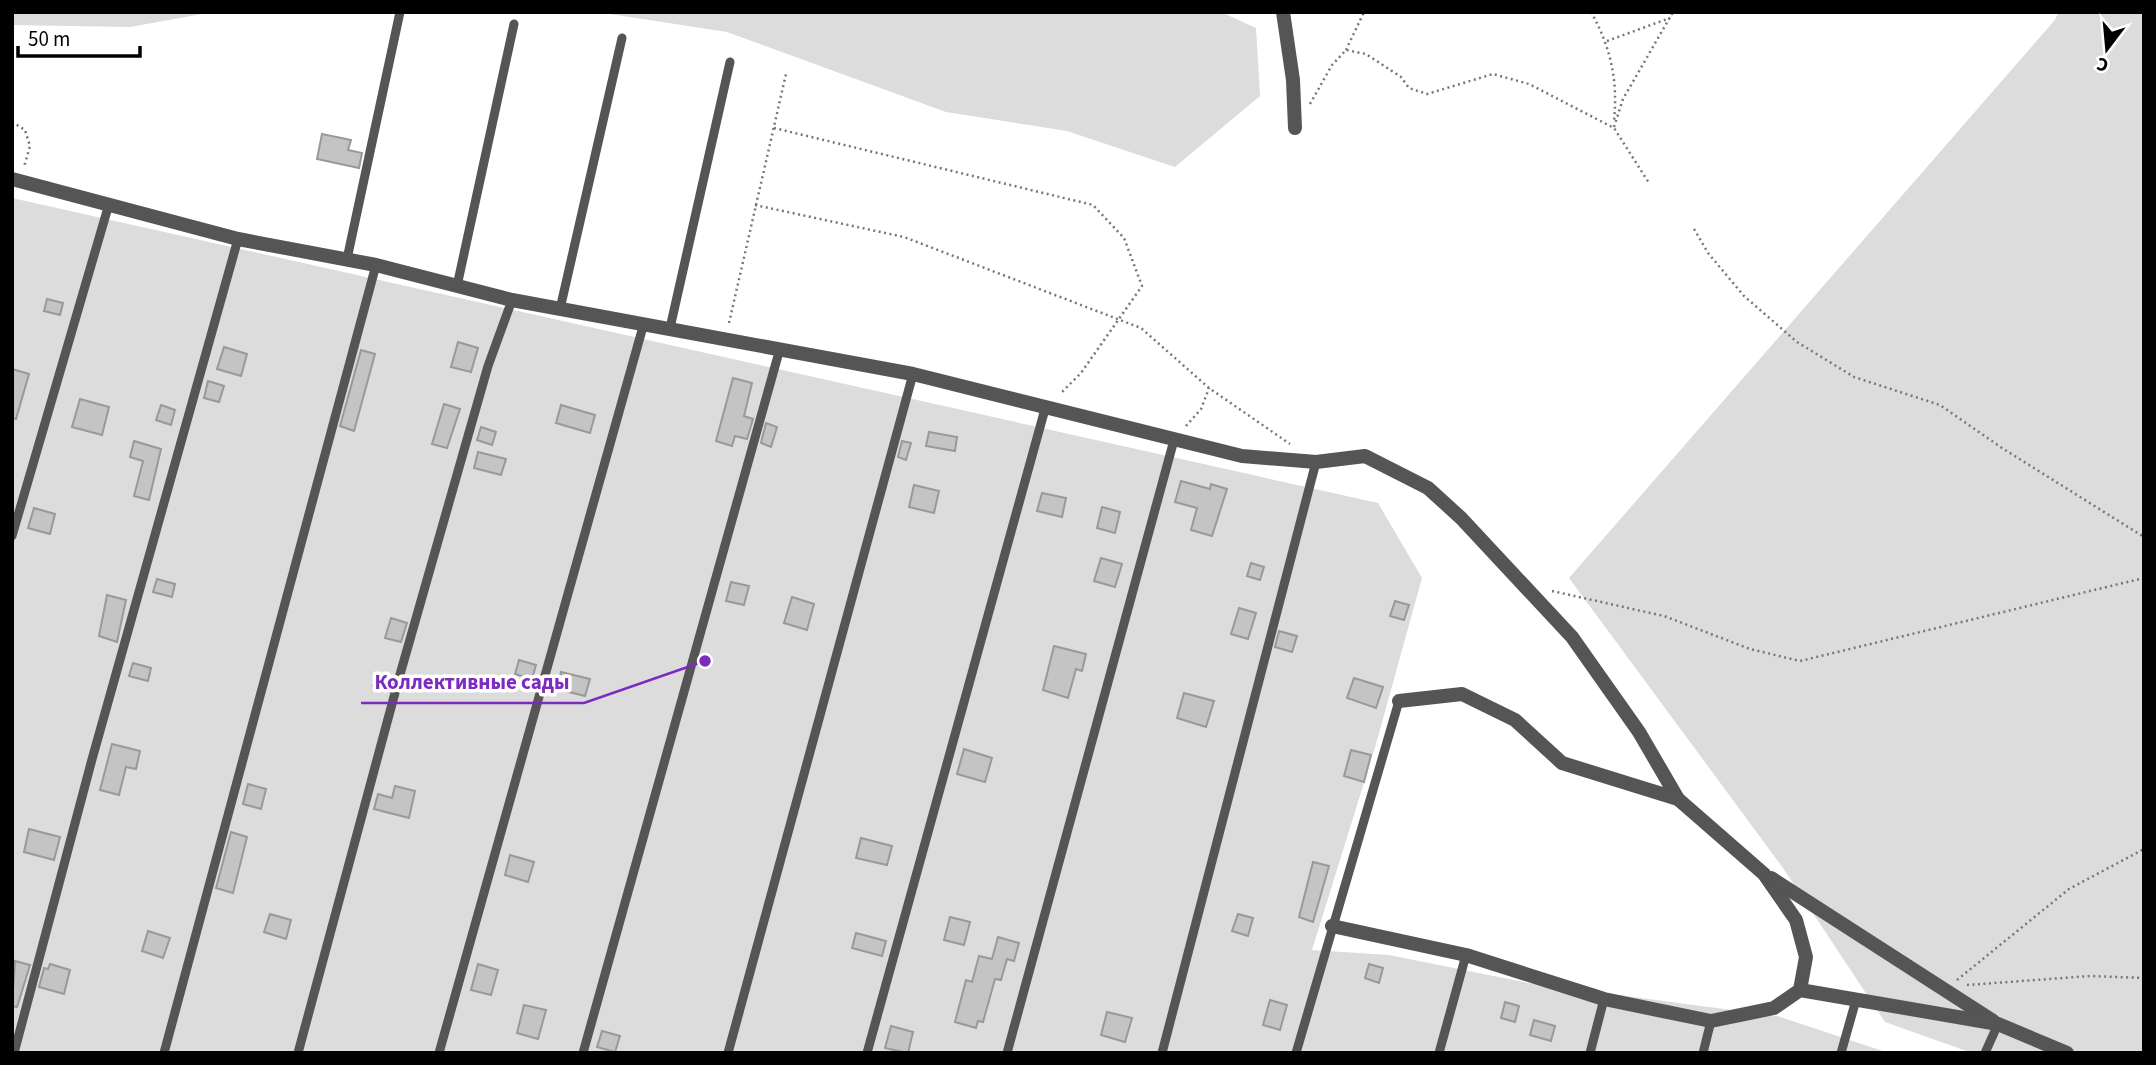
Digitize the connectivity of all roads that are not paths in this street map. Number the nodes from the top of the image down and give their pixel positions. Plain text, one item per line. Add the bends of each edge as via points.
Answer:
1 (400, 12) edge
2 (1282, 14) edge
3 (514, 24) dead end
4 (622, 38) dead end
5 (730, 62) dead end
6 (1295, 128) road end
7 (16, 180) edge
8 (109, 204) junction
9 (239, 239) junction
10 (347, 259) junction
11 (376, 265) junction
12 (457, 286) junction
13 (512, 300) junction
14 (560, 309) junction
15 (644, 323) junction
16 (670, 328) junction
17 (779, 352) junction
18 (913, 374) junction
19 (1045, 408) junction
20 (1174, 440) junction
21 (1316, 462) junction
22 (12, 536) edge
23 (1399, 701) joint
24 (1678, 799) junction
25 (1764, 874) junction
26 (1332, 926) junction
27 (1466, 955) junction
28 (1800, 990) junction
29 (1604, 999) junction
30 (1856, 1000) junction
31 (1711, 1020) junction
32 (1998, 1024) junction
33 (14, 1053) edge
34 (163, 1053) edge
35 (298, 1053) edge
36 (439, 1053) edge
37 (583, 1053) edge
38 (727, 1053) edge
39 (867, 1053) edge
40 (1007, 1053) edge
41 (1162, 1053) edge
42 (1296, 1053) edge
43 (1439, 1053) edge
44 (1590, 1053) edge
45 (1703, 1053) edge
46 (1841, 1053) edge
47 (1985, 1053) edge
48 (2067, 1053) edge

1 - 10 lane
2 - 6 street
3 - 12 lane
4 - 14 lane
5 - 16 lane
7 - 8 street
8 - 9 street
8 - 22 lane
9 - 10 street
9 - 33 lane via 94,750
10 - 11 street
11 - 12 street
11 - 34 lane
12 - 13 street
13 - 14 street
13 - 35 lane via 488,366 399,678
14 - 15 street
15 - 16 street
15 - 36 lane
16 - 17 street
17 - 18 street
17 - 37 lane
18 - 19 street
18 - 38 lane
19 - 20 street
19 - 39 lane
20 - 21 street via 1242,456
20 - 40 lane
21 - 24 street via 1365,456 1428,488 1452,510 1572,638 1639,732
21 - 41 lane
23 - 24 street via 1462,694 1515,720 1562,763
23 - 26 lane
24 - 25 street
25 - 28 street via 1796,920 1805,957
25 - 32 street
26 - 27 street
26 - 42 lane
27 - 29 street
27 - 43 lane
28 - 30 street
28 - 31 street via 1774,1008
29 - 31 street
29 - 44 lane
30 - 32 street
30 - 46 lane
31 - 45 lane
32 - 47 lane
32 - 48 street

